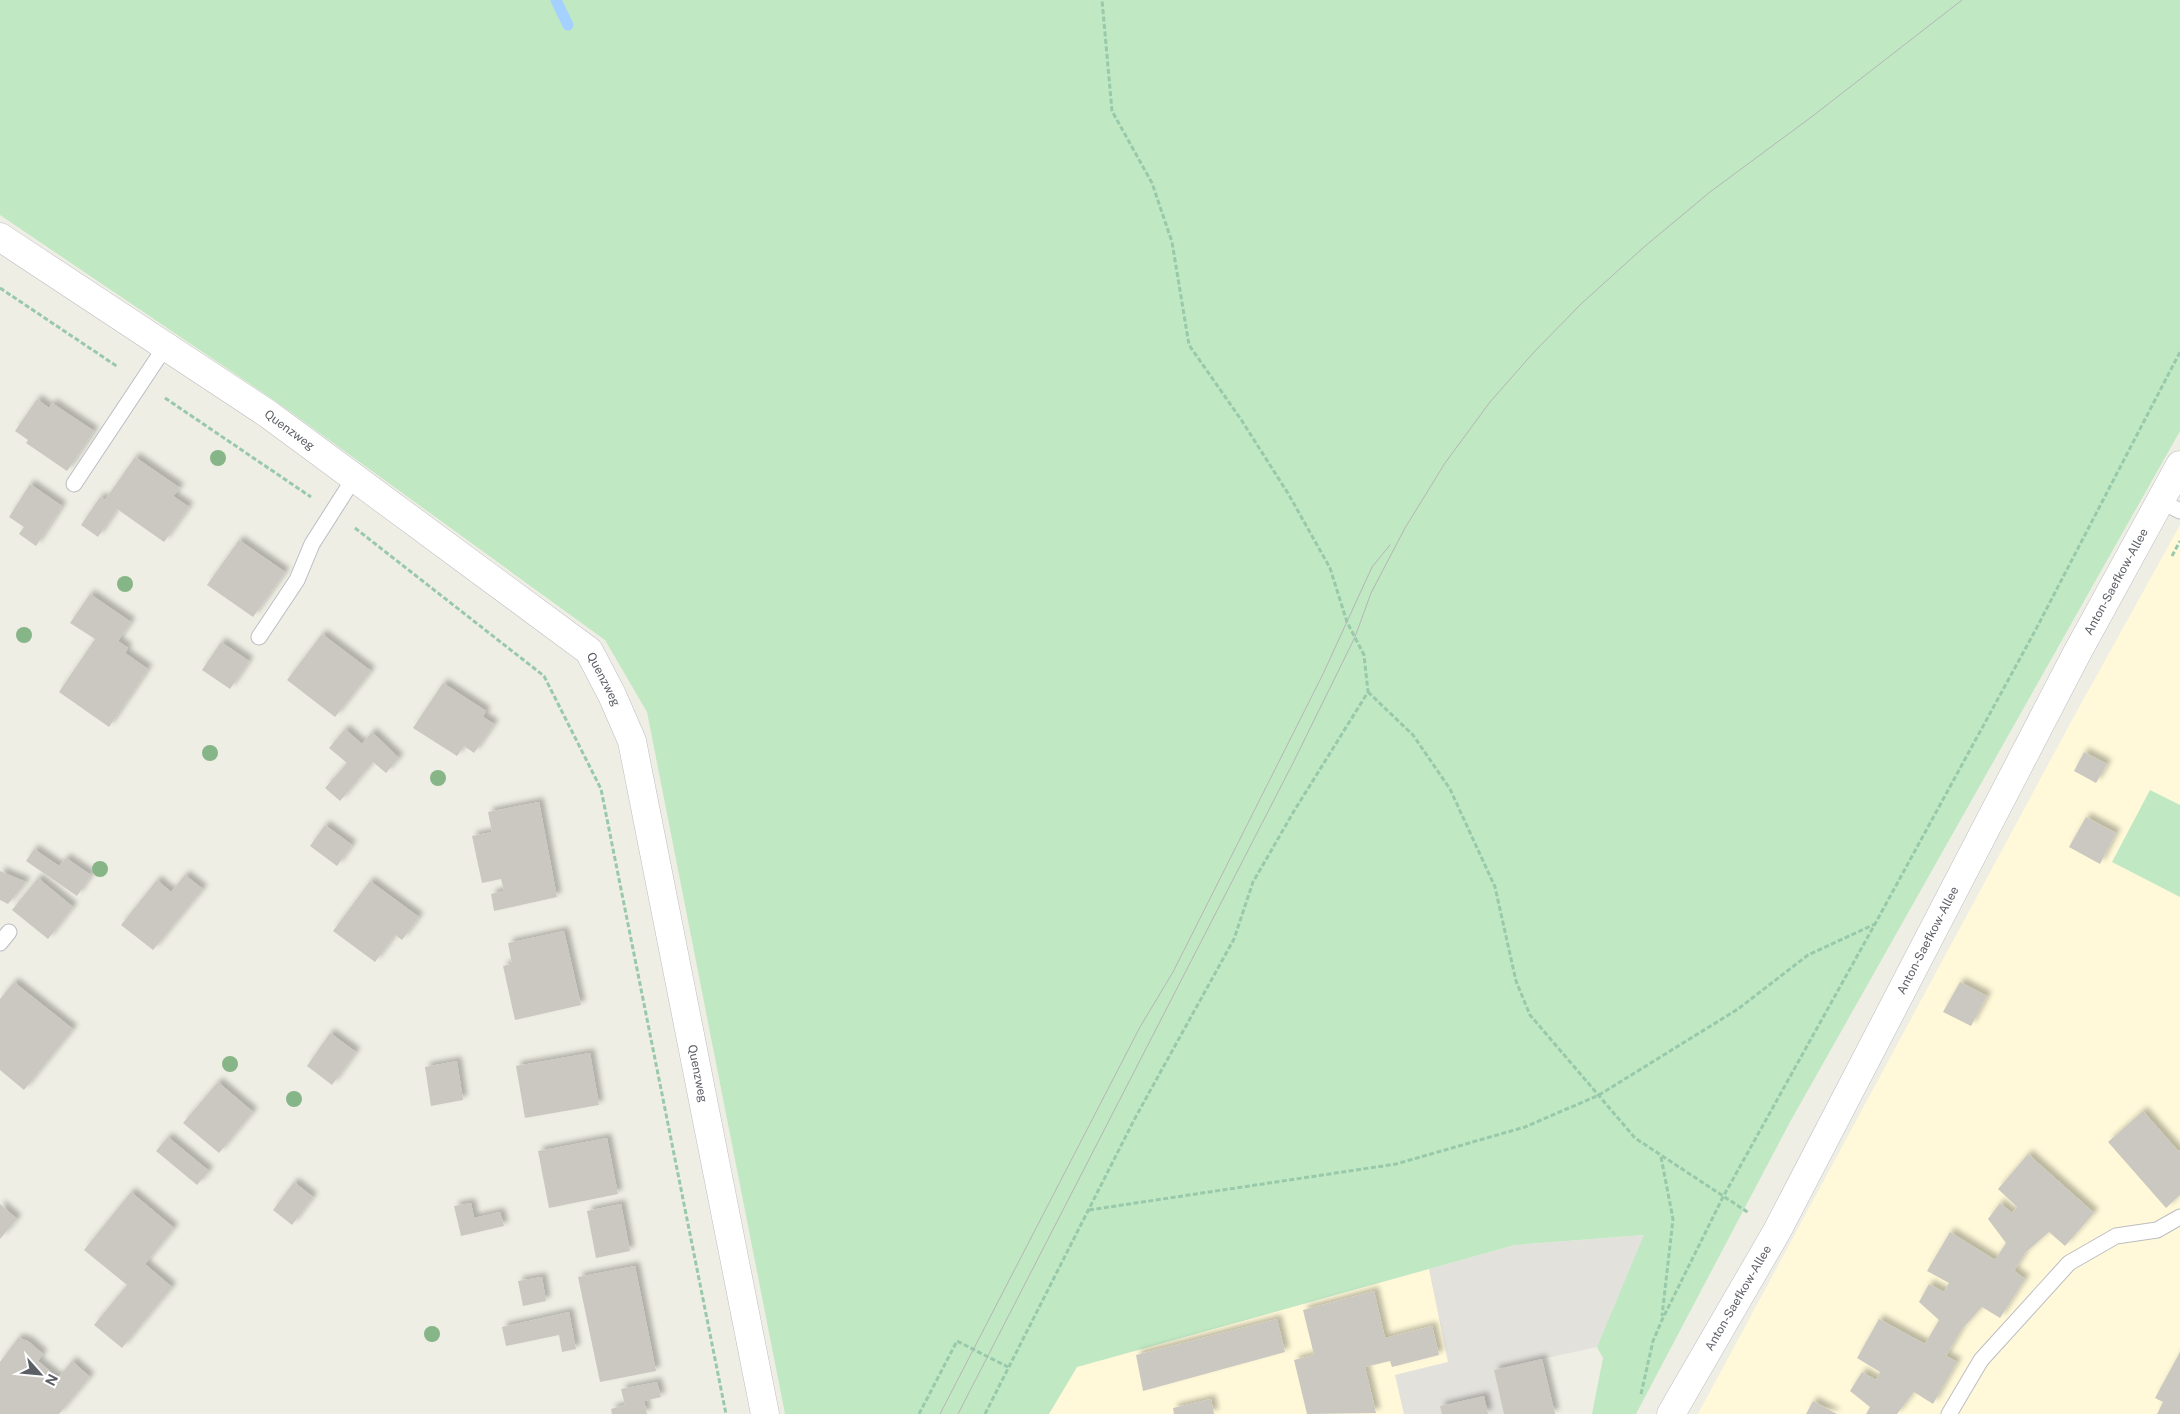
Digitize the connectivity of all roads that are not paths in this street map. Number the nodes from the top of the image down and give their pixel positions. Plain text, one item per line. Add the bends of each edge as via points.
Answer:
1 (0, 237) edge
2 (165, 347) junction
3 (2180, 465) edge
4 (354, 478) junction
5 (74, 484) dead end
6 (2170, 506) edge
7 (259, 637) dead end
8 (2180, 1217) edge
9 (765, 1414) edge
10 (1671, 1414) edge
11 (1948, 1414) edge

1 - 2 street, Quenzweg
2 - 4 street, Quenzweg via 268,414
2 - 5 lane
3 - 6 street, Anton-Saefkow-Allee
4 - 7 lane via 312,544 297,580
4 - 9 street, Quenzweg via 589,651 612,695 632,741
6 - 10 street, Anton-Saefkow-Allee via 2077,653 1777,1231
8 - 11 lane via 2158,1230 2116,1236 2069,1264 1981,1360

